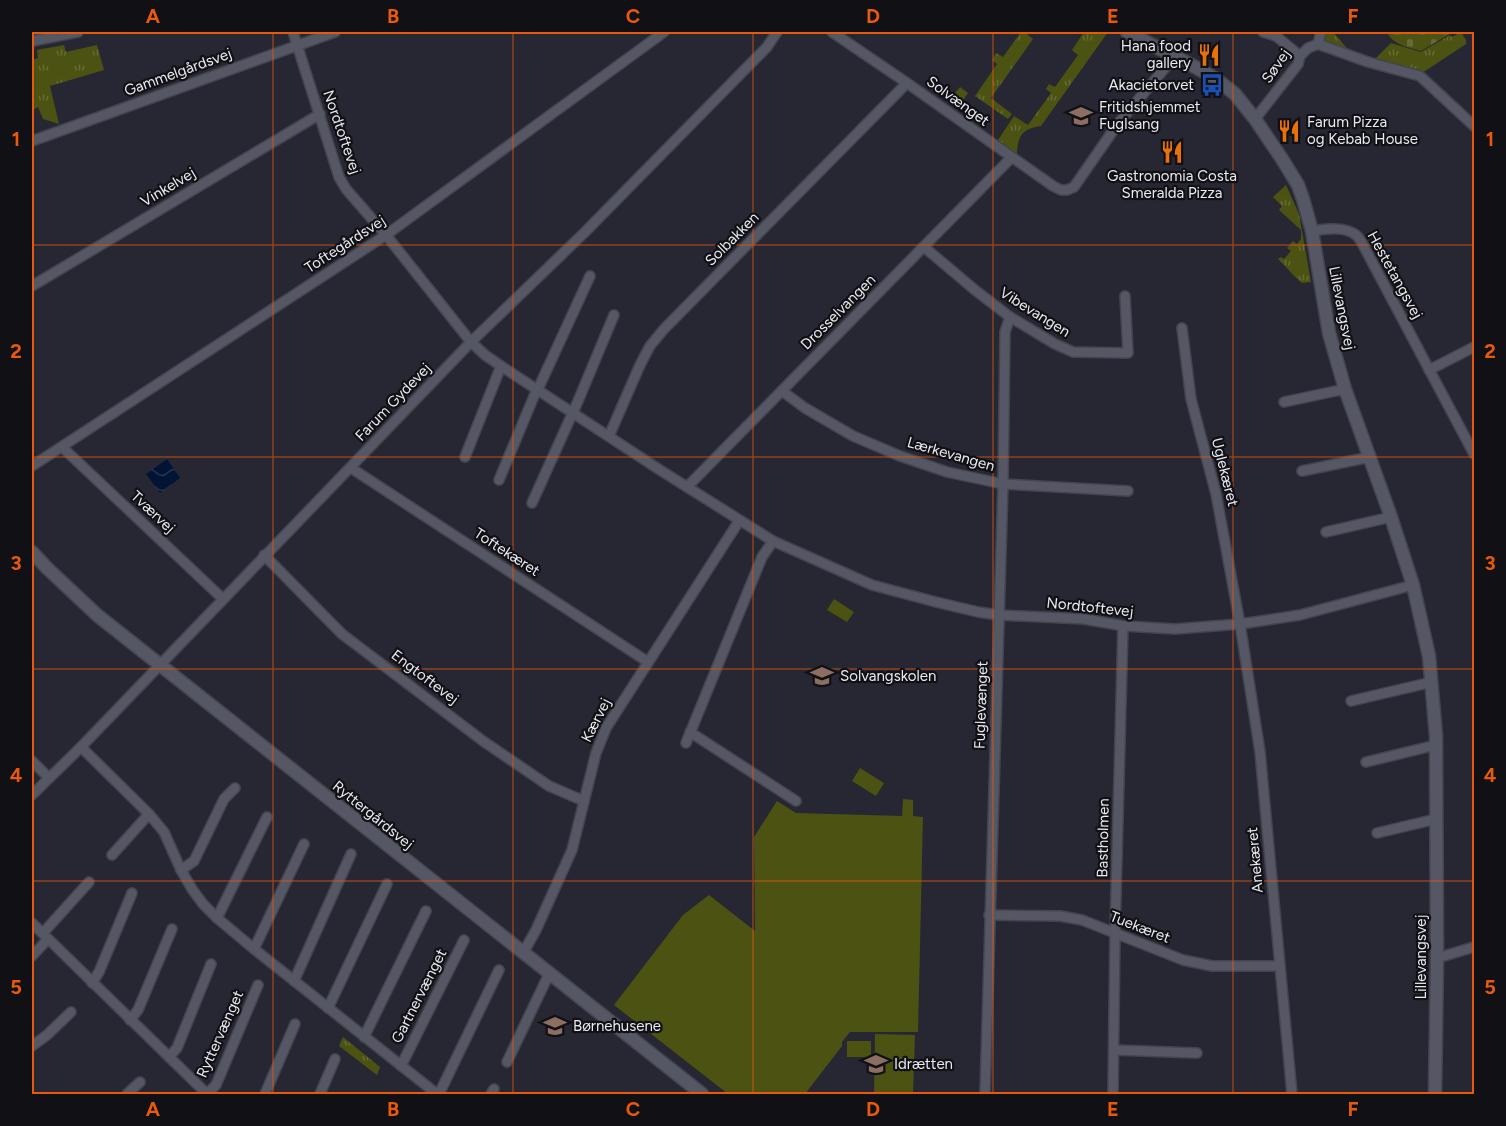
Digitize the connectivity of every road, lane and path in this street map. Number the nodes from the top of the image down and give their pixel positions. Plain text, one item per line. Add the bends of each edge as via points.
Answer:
1 (78, 32) edge
2 (293, 32) edge
3 (335, 32) edge
4 (664, 32) edge
5 (777, 32) edge
6 (832, 32) edge
7 (1127, 32) edge
8 (1263, 32) edge
9 (1321, 32) edge
10 (32, 41) edge
11 (1318, 44) junction
12 (297, 45) junction
13 (1175, 56) junction
14 (1300, 56) junction
15 (907, 83) junction
16 (320, 114) junction
17 (1255, 119) junction
18 (1474, 126) edge
19 (32, 141) edge
20 (1011, 158) junction
21 (1312, 231) junction
22 (387, 235) junction
23 (924, 247) junction
24 (590, 276) dead end
25 (32, 286) edge
26 (1125, 296) dead end
27 (614, 315) dead end
28 (1010, 317) junction
29 (1182, 328) dead end
30 (471, 342) junction
31 (1474, 347) edge
32 (501, 366) junction
33 (1428, 370) junction
34 (538, 389) junction
35 (1345, 389) junction
36 (782, 391) junction
37 (1284, 402) dead end
38 (572, 412) junction
39 (609, 436) junction
40 (62, 447) junction
41 (1474, 454) edge
42 (465, 457) dead end
43 (1370, 457) junction
44 (32, 466) edge
45 (351, 468) junction
46 (1302, 471) dead end
47 (499, 480) dead end
48 (1003, 484) junction
49 (687, 487) junction
50 (1128, 491) dead end
51 (532, 502) dead end
52 (1391, 517) junction
53 (739, 521) junction
54 (1326, 532) dead end
55 (772, 541) junction
56 (32, 552) edge
57 (264, 555) junction
58 (1413, 585) junction
59 (223, 599) junction
60 (999, 615) junction
61 (1239, 624) junction
62 (1123, 626) junction
63 (648, 662) junction
64 (160, 664) junction
65 (1432, 682) junction
66 (1351, 701) dead end
67 (690, 732) junction
68 (686, 743) dead end
69 (1436, 745) junction
70 (81, 747) junction
71 (32, 761) edge
72 (1366, 762) dead end
73 (49, 778) junction
74 (235, 788) dead end
75 (32, 795) edge
76 (584, 801) junction
77 (796, 801) dead end
78 (149, 814) junction
79 (267, 817) dead end
80 (1436, 819) junction
81 (1377, 832) dead end
82 (304, 844) dead end
83 (351, 854) dead end
84 (112, 855) dead end
85 (181, 870) junction
86 (89, 882) dead end
87 (387, 884) dead end
88 (132, 893) dead end
89 (426, 911) dead end
90 (989, 915) junction
91 (217, 918) junction
92 (32, 923) edge
93 (172, 929) dead end
94 (1115, 933) junction
95 (45, 936) junction
96 (464, 940) dead end
97 (1474, 947) edge
98 (254, 949) junction
99 (523, 953) junction
100 (32, 956) edge
101 (1437, 958) junction
102 (211, 964) dead end
103 (1280, 966) junction
104 (499, 970) dead end
105 (549, 974) junction
106 (294, 981) junction
107 (92, 983) junction
108 (258, 985) dead end
109 (328, 1008) junction
110 (71, 1012) dead end
111 (130, 1020) junction
112 (295, 1024) dead end
113 (364, 1037) junction
114 (32, 1046) edge
115 (1114, 1050) junction
116 (1197, 1053) dead end
117 (169, 1057) junction
118 (335, 1059) dead end
119 (507, 1062) dead end
120 (401, 1066) junction
121 (140, 1082) dead end
122 (127, 1095) edge
123 (207, 1095) edge
124 (265, 1095) edge
125 (320, 1095) edge
126 (438, 1095) edge
127 (702, 1095) edge
128 (985, 1095) edge
129 (1113, 1095) edge
130 (1292, 1095) edge
131 (1435, 1095) edge

1 - 10 street
2 - 12 street, Nordtoftevej
3 - 12 street, Gammelgårdsvej
4 - 22 street, Toftegårdsvej
5 - 30 street, Farum Gydevej via 767,47 585,232
6 - 15 street, Solvænget
7 - 13 street, Lillevangsvej
8 - 14 street via 1276,36
9 - 11 street
11 - 14 street, Søvej
11 - 18 street via 1420,76
12 - 16 street, Nordtoftevej
12 - 19 street, Gammelgårdsvej
13 - 17 street, Lillevangsvej via 1223,84
13 - 20 street, Solvænget via 1117,125 1074,187 1061,190
14 - 17 street, Søvej via 1298,64
15 - 20 street, Solvænget
15 - 39 street, Solbakken via 664,329 640,365
16 - 22 street, Nordtoftevej via 339,177
16 - 25 street, Vinkelvej
17 - 21 street, Lillevangsvej via 1298,185
20 - 23 street, Drosselvangen
21 - 33 street, Hestetangsvej via 1340,229 1355,234
21 - 35 street, Lillevangsvej via 1329,333
22 - 30 street, Nordtoftevej
22 - 40 street, Toftegårdsvej
23 - 28 street, Vibevangen
23 - 36 street, Drosselvangen
24 - 34 street
26 - 28 street, Vibevangen via 1128,353 1073,352
27 - 38 street
28 - 48 street, Fuglevænget via 1005,332
29 - 61 street, Uglekæret via 1191,399 1216,494
30 - 32 street, Nordtoftevej
30 - 45 street, Farum Gydevej
31 - 33 street
32 - 34 street, Nordtoftevej
32 - 42 street
33 - 41 street, Hestetangsvej
34 - 38 street, Nordtoftevej
34 - 47 street
35 - 37 street
35 - 43 street, Lillevangsvej
36 - 48 street, Lærkevangen via 853,436 900,456 947,472
36 - 49 street, Drosselvangen
38 - 39 street, Nordtoftevej
38 - 51 street
39 - 49 street, Nordtoftevej
40 - 44 street, Toftegårdsvej
40 - 59 street, Tværvej
43 - 46 street
43 - 52 street, Lillevangsvej
45 - 57 street, Farum Gydevej
45 - 63 street, Toftekæret
48 - 50 street, Lærkevangen
48 - 60 street, Fuglevænget
49 - 53 street, Nordtoftevej
52 - 54 street
52 - 58 street, Lillevangsvej
53 - 55 street, Nordtoftevej
53 - 63 street, Kærvej
55 - 60 street, Nordtoftevej via 872,585
55 - 67 street
56 - 64 street, Ryttergårdsvej via 90,608
57 - 59 street, Farum Gydevej
57 - 76 street, Engtoftevej via 342,634 483,741 549,786
58 - 61 street, Nordtoftevej via 1300,615
58 - 65 street, Lillevangsvej via 1430,656
59 - 64 street, Farum Gydevej
60 - 62 street, Nordtoftevej via 1084,619
60 - 90 street, Fuglevænget
61 - 62 street, Nordtoftevej via 1176,629
61 - 103 street, Anekæret via 1260,752
62 - 94 street, Bastholmen
63 - 76 street, Kærvej via 606,728
64 - 70 street, Farum Gydevej
64 - 99 street, Ryttergårdsvej
65 - 66 street
65 - 69 street, Lillevangsvej
67 - 68 street
67 - 77 street
69 - 72 street
69 - 80 street, Lillevangsvej
70 - 73 street, Farum Gydevej
70 - 78 street, Gartnervænget
71 - 73 street
73 - 75 street, Farum Gydevej
74 - 85 street via 224,799 194,861
76 - 99 street, Kærvej via 572,850
78 - 84 street
78 - 85 street, Gartnervænget via 164,832
79 - 91 street
80 - 81 street
80 - 101 street, Lillevangsvej
82 - 98 street
83 - 106 street
85 - 91 street, Gartnervænget
86 - 95 street
87 - 109 street
88 - 107 street
89 - 113 street, Gartnervænget
90 - 94 street, Tuekæret via 1060,916
90 - 128 street, Fuglevænget
91 - 98 street, Gartnervænget
92 - 95 street, Ryttervænget
93 - 111 street via 138,1010
94 - 103 street, Tuekæret via 1183,960 1212,966
94 - 115 street, Bastholmen
95 - 100 street
95 - 107 street, Ryttervænget
96 - 120 street, Gartnervænget
97 - 101 street
98 - 106 street, Gartnervænget
99 - 105 street, Ryttergårdsvej
101 - 131 street, Lillevangsvej
102 - 117 street via 177,1048
103 - 130 street, Anekæret
104 - 126 street, Gartnervænget
105 - 119 street
105 - 127 street, Ryttergårdsvej
106 - 109 street, Gartnervænget
107 - 111 street, Ryttervænget
108 - 123 street, Ryttervænget via 216,1085
109 - 113 street, Gartnervænget
110 - 114 street
111 - 117 street, Ryttervænget
112 - 124 street
113 - 120 street, Gartnervænget
115 - 116 street
115 - 129 street, Bastholmen
117 - 123 street, Ryttervænget
118 - 125 street
120 - 126 street, Gartnervænget
121 - 122 street

